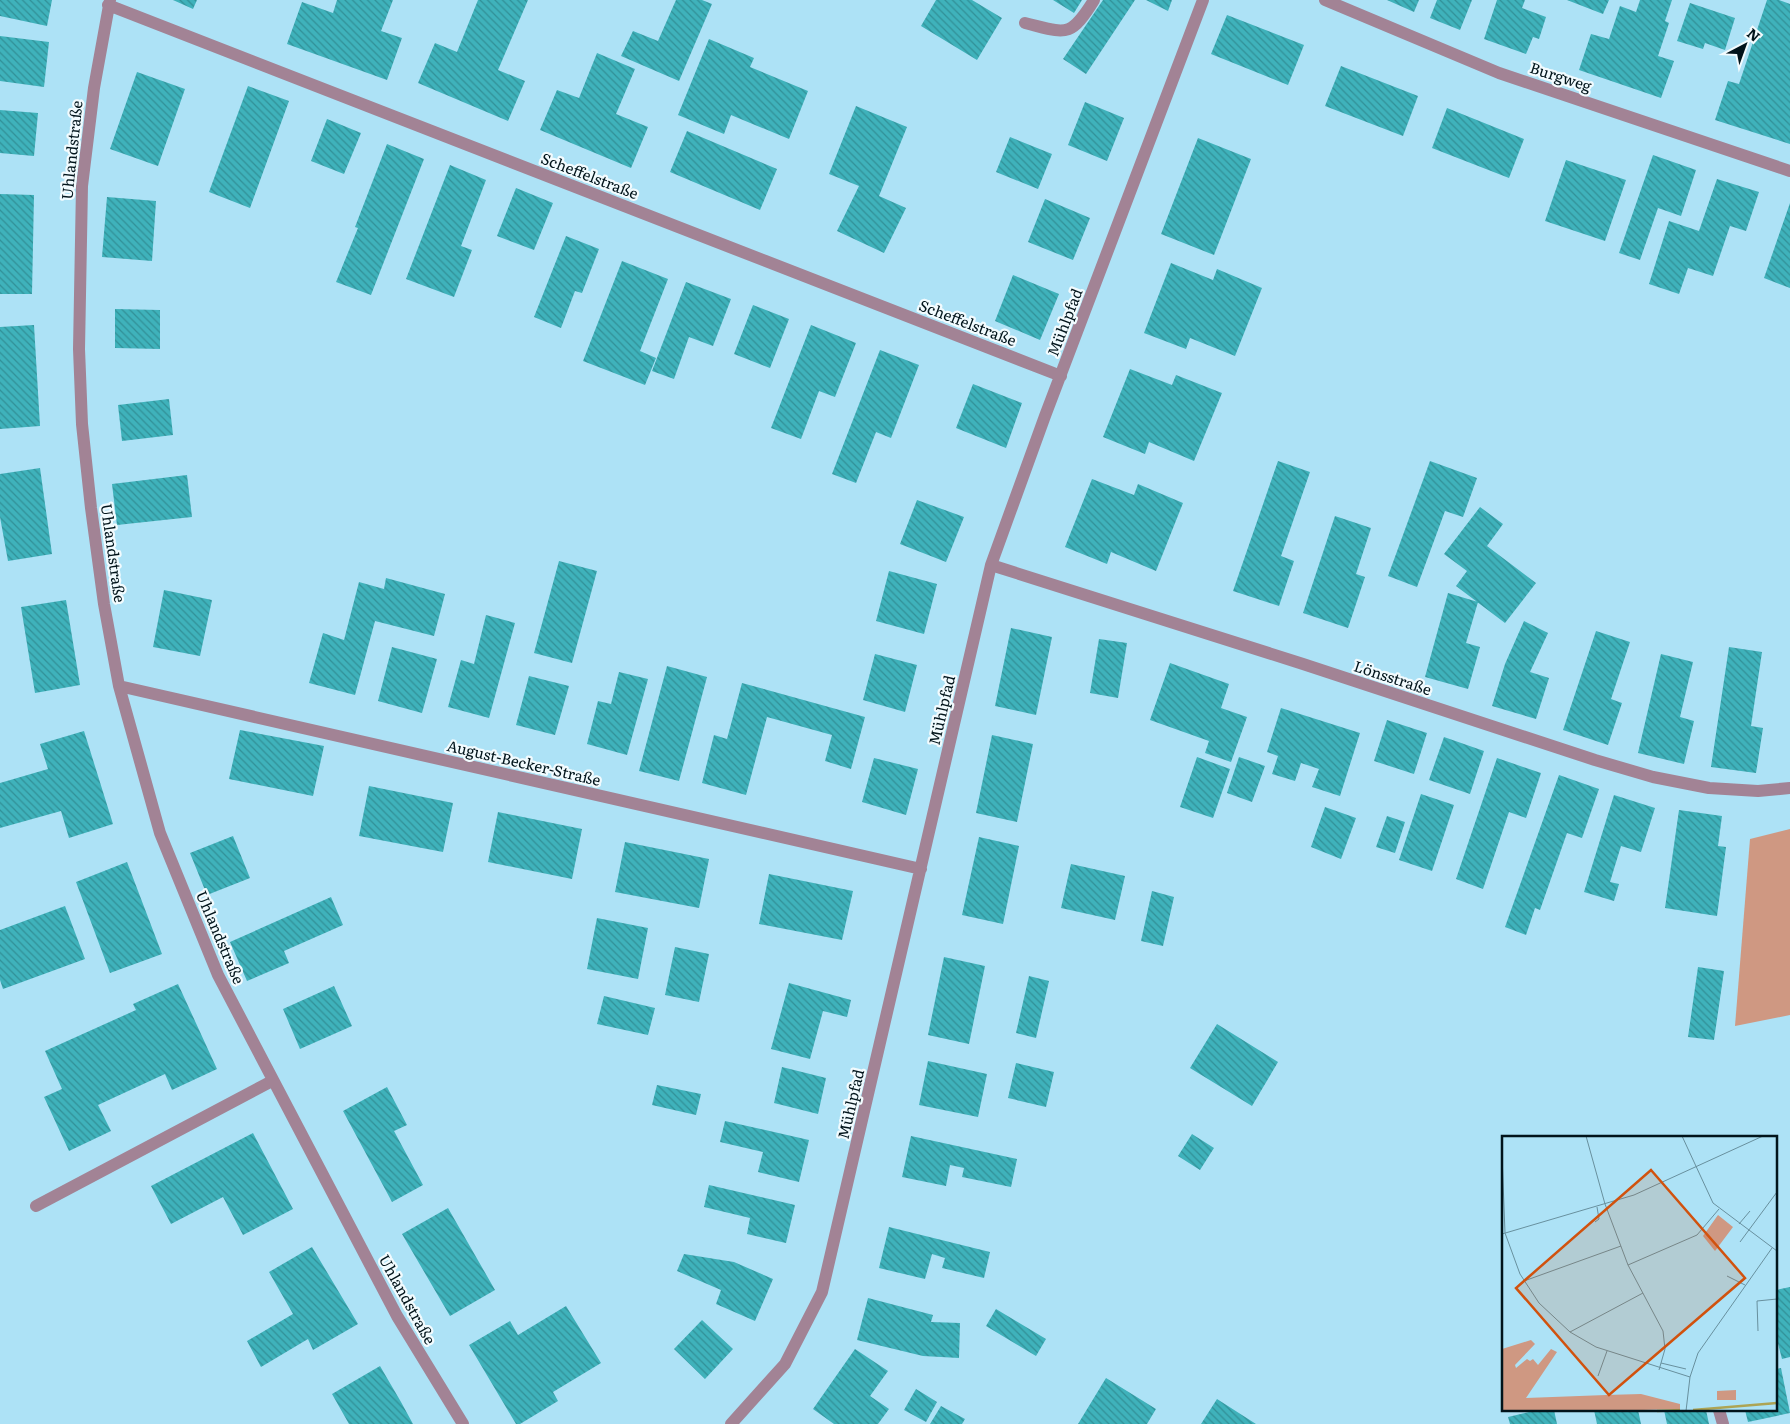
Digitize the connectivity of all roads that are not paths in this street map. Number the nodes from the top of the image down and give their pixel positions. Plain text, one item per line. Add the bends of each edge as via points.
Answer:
1 (1094, 0) edge
2 (1203, 0) edge
3 (1326, 0) edge
4 (109, 2) edge
5 (1025, 23) dead end
6 (1790, 171) edge
7 (1061, 376) junction
8 (991, 565) junction
9 (119, 686) junction
10 (1790, 788) edge
11 (921, 869) junction
12 (272, 1081) junction
13 (36, 1206) dead end
14 (463, 1424) edge
15 (731, 1424) edge

1 - 5 street via 1072,28 1060,31
2 - 7 street, Mühlpfad
3 - 6 street, Burgweg via 1499,73
4 - 7 street, Scheffelstraße
4 - 9 street, Uhlandstraße via 82,186 79,349 82,424 91,508
7 - 8 street, Mühlpfad
8 - 10 street, Lönsstraße via 1653,777 1709,788 1758,791
8 - 11 street, Mühlpfad
9 - 11 street, August-Becker-Straße
9 - 12 street, Uhlandstraße via 160,833 218,975
11 - 15 street, Mühlpfad via 822,1292 785,1364
12 - 13 street
12 - 14 street, Uhlandstraße via 397,1316

